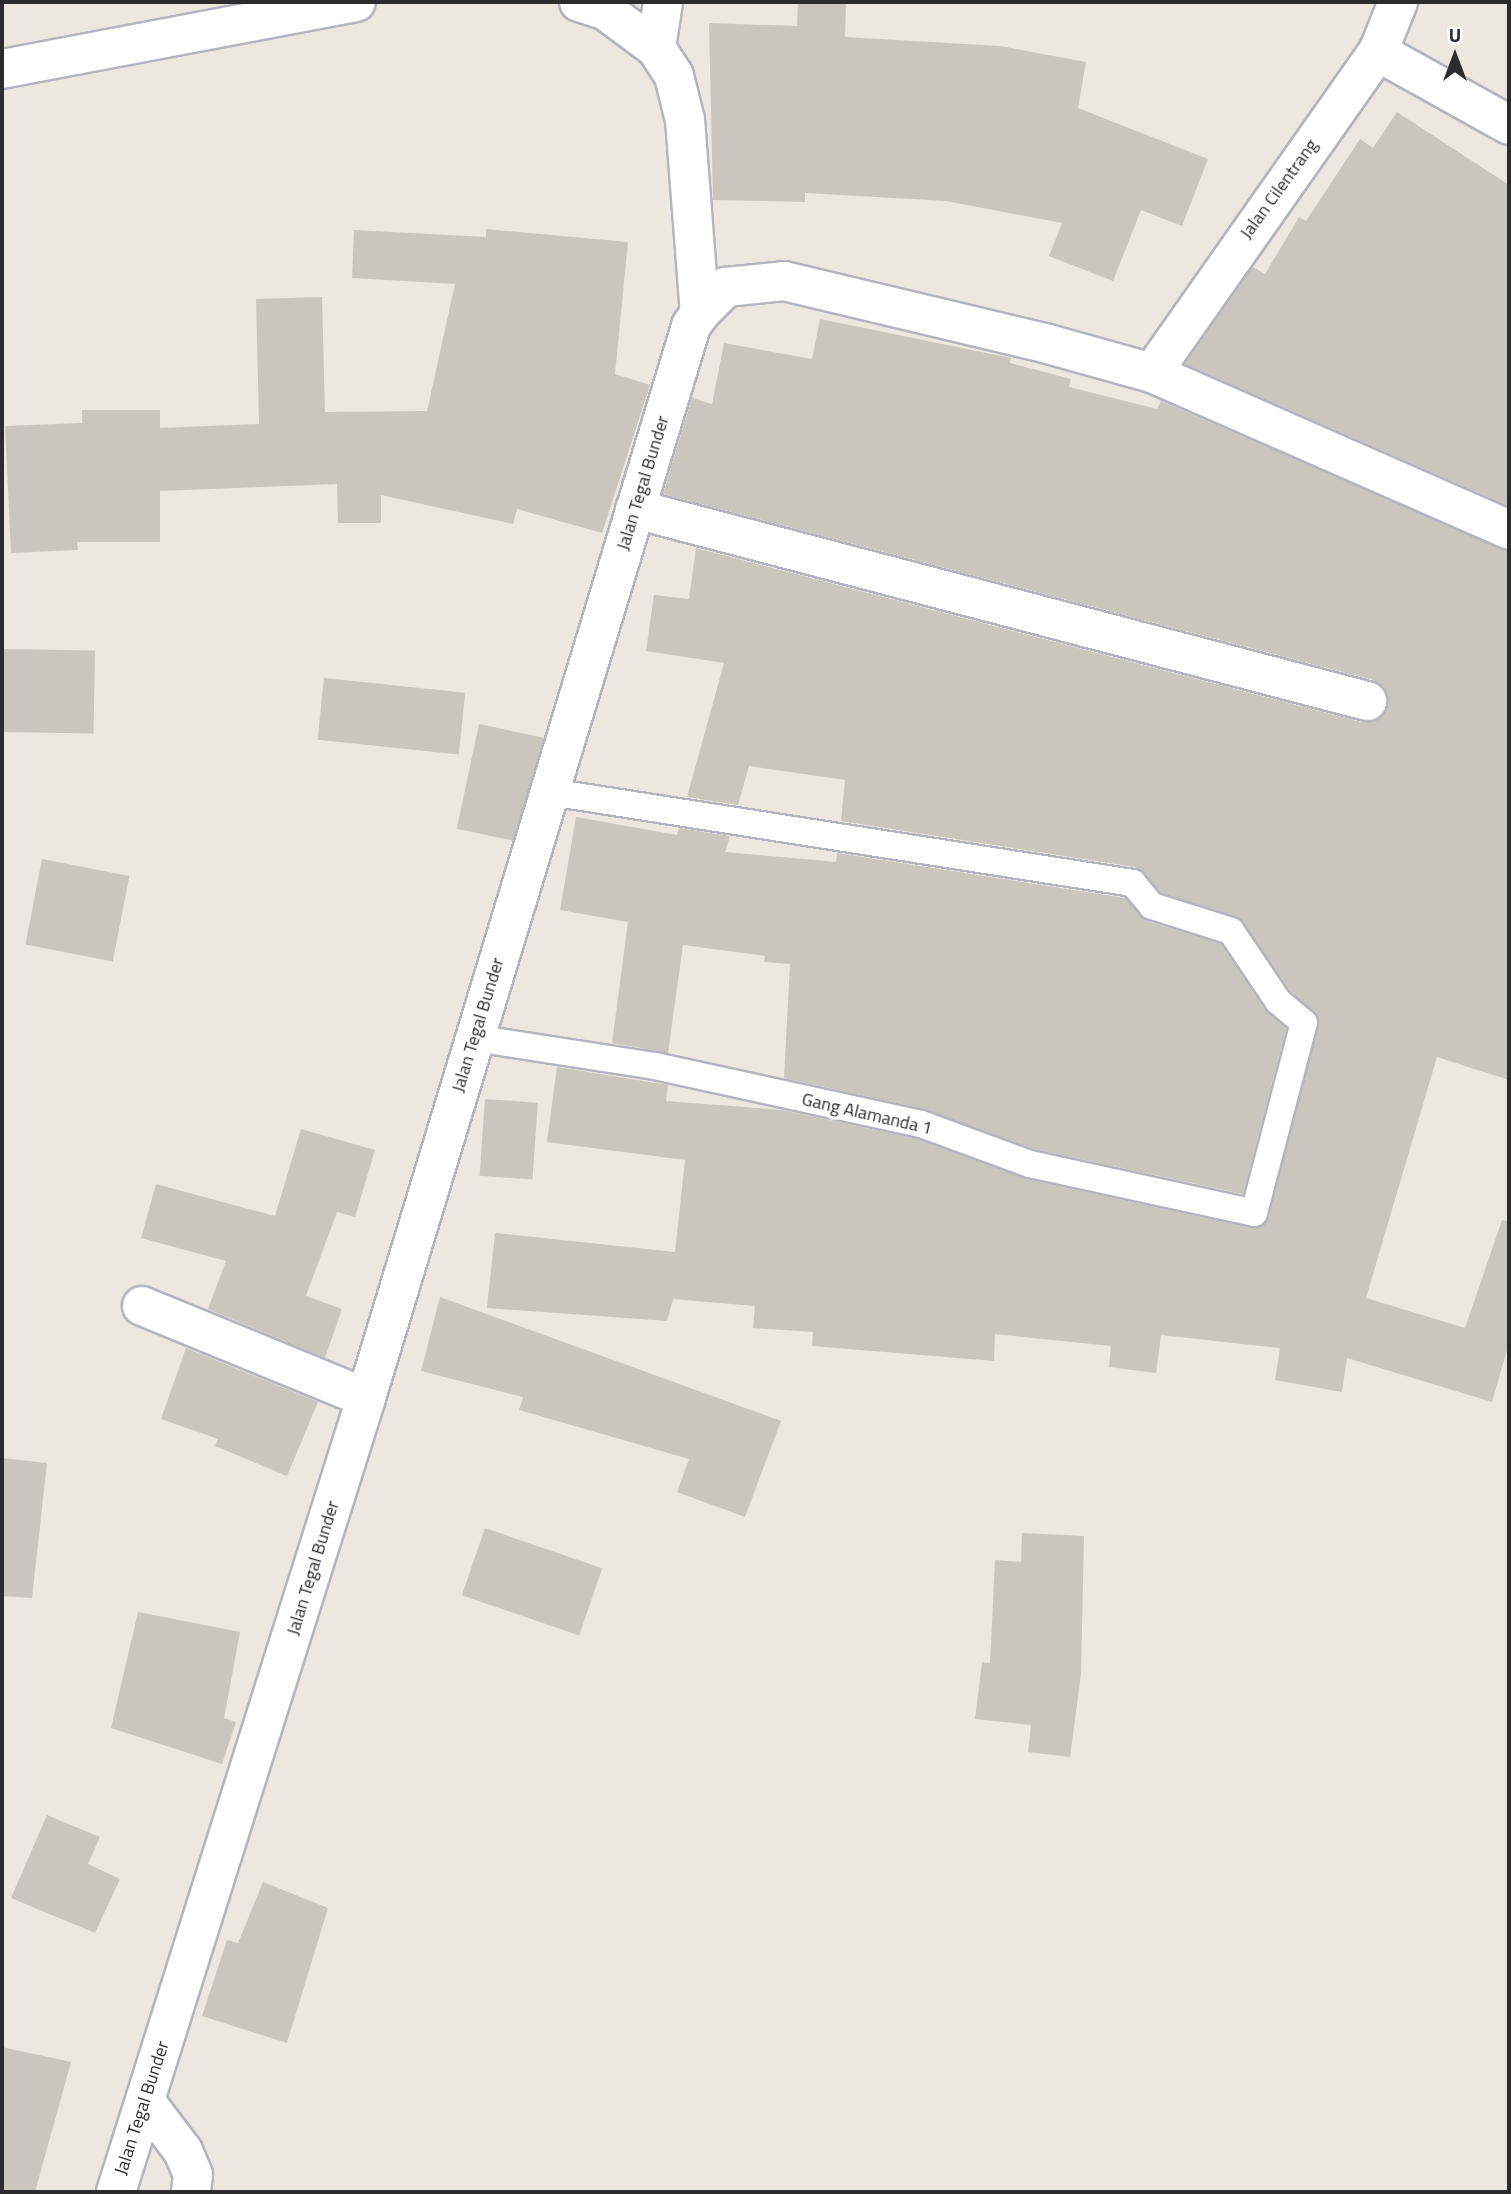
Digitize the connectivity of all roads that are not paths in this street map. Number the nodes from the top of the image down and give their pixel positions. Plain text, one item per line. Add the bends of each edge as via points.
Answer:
1 (356, 2) edge
2 (579, 2) edge
3 (663, 2) edge
4 (1398, 2) edge
5 (656, 48) junction
6 (1378, 52) junction
7 (2, 69) edge
8 (1509, 125) edge
9 (700, 313) junction
10 (1152, 373) junction
11 (635, 509) junction
12 (1509, 530) edge
13 (1367, 701) dead end
14 (550, 792) junction
15 (474, 1038) junction
16 (142, 1306) dead end
17 (366, 1398) junction
18 (145, 2101) junction
19 (116, 2192) edge
20 (191, 2192) edge

1 - 7 street
2 - 5 street via 606,11
3 - 5 street
4 - 6 street, Jalan Cilentrang
5 - 9 street via 674,76 685,120
6 - 8 street
6 - 10 street, Jalan Cilentrang
9 - 10 street, Jalan Tegal Bunder via 726,287 785,281
9 - 11 street, Jalan Tegal Bunder
10 - 12 street, Jalan Tegal Bunder
11 - 13 street via 1273,681
11 - 14 street, Jalan Tegal Bunder
14 - 15 street, Jalan Tegal Bunder
14 - 15 lane, Gang Alamanda 1 via 1133,883 1152,905 1231,931 1278,1001 1304,1023 1254,1213 1030,1164 921,1124 655,1066
15 - 17 street, Jalan Tegal Bunder
16 - 17 street
17 - 18 street, Jalan Tegal Bunder
18 - 19 street, Jalan Tegal Bunder
18 - 20 street via 183,2151 193,2175

